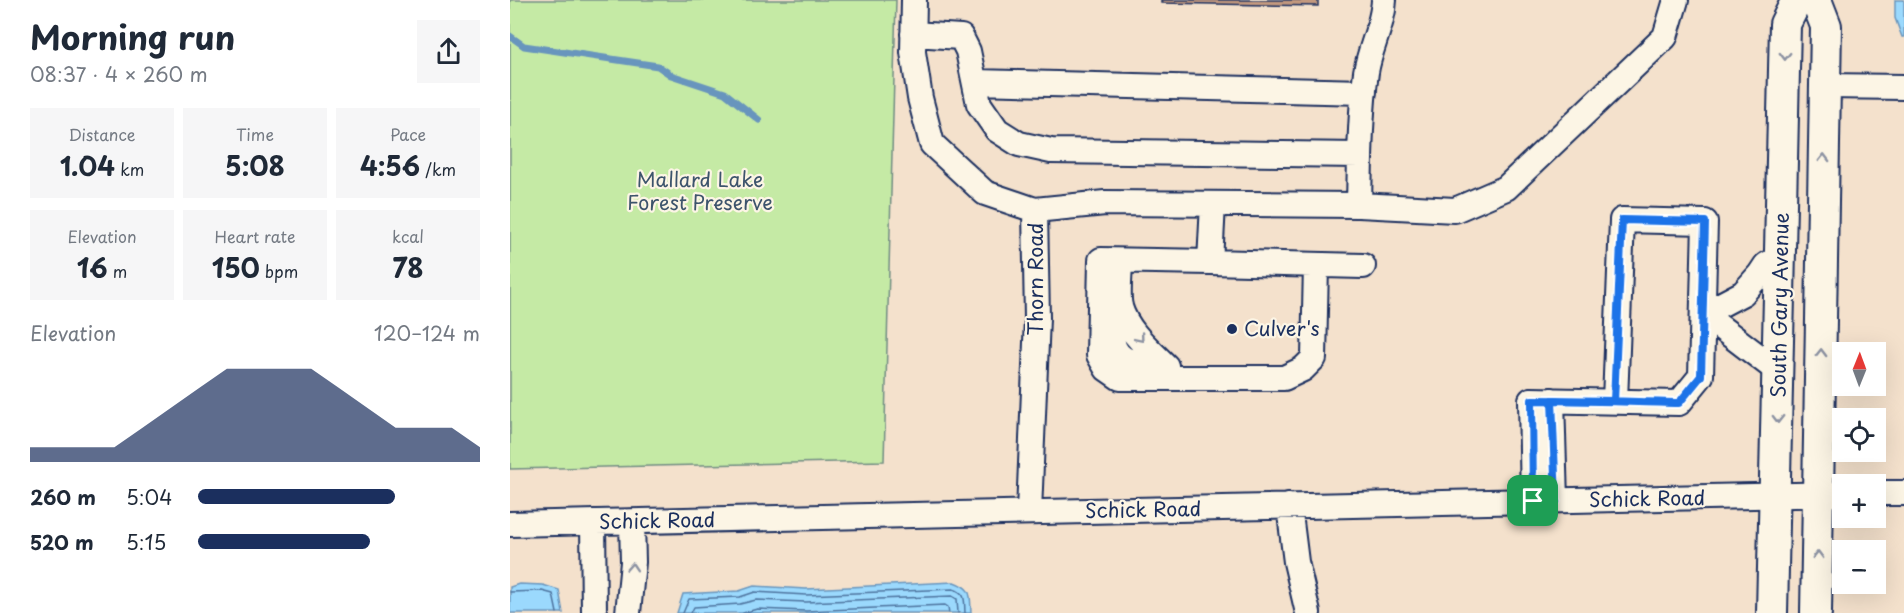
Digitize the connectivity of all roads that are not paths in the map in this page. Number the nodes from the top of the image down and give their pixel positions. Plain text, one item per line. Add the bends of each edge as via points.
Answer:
1 (914, 0) edge
2 (1384, 0) edge
3 (1676, 0) edge
4 (1797, 0) edge
5 (1816, 0) edge
6 (913, 34) junction
7 (975, 82) junction
8 (1825, 86) junction
9 (1904, 87) edge
10 (1364, 92) junction
11 (1360, 155) junction
12 (1213, 204) junction
13 (1359, 206) junction
14 (1035, 210) junction
15 (1780, 257) junction
16 (1111, 261) junction
17 (1210, 262) junction
18 (1363, 266) dead end
19 (1316, 270) junction
20 (1703, 314) junction
21 (1779, 372) junction
22 (1614, 401) junction
23 (1886, 493) edge
24 (1904, 493) edge
25 (1830, 495) edge
26 (1776, 496) junction
27 (1544, 501) junction
28 (1289, 506) junction
29 (1029, 512) junction
30 (593, 522) junction
31 (632, 522) junction
32 (510, 524) edge
33 (594, 613) edge
34 (628, 613) edge
35 (1308, 613) edge
36 (1772, 613) edge
37 (1816, 613) edge

1 - 6 street, Thorn Road
2 - 10 street
3 - 13 street via 1665,37 1506,188 1455,210
4 -> 15 main road, South Gary Avenue via 1785,24
5 - 8 main road via 1826,26
6 - 7 street via 961,37 969,51
6 - 14 street, Thorn Road via 915,64 932,144 985,192
7 - 10 street
7 - 11 street via 979,104 997,130 1019,144 1051,151
8 - 9 street
25 -> 8 main road
10 - 11 street
11 - 13 street
12 - 13 street
12 - 14 street via 1105,203
12 - 17 street
14 - 29 street, Thorn Road via 1037,318
15 - 20 street via 1766,265 1743,293
15 - 21 main road, South Gary Avenue
16 - 17 street
16 -> 19 street via 1120,306 1131,328 1166,366 1278,367 1292,361 1302,327 1302,285
16 - 19 street via 1099,355 1107,369 1120,378 1284,378 1303,369 1314,358
17 - 19 street
18 - 19 street
20 - 21 street
20 - 22 street via 1701,376 1679,403
20 - 22 street via 1705,222 1622,220
21 -> 26 main road, South Gary Avenue
22 - 27 street via 1542,400
23 - 24 street
25 - 26 street, Schick Road
37 -> 25 main road
26 - 27 street, Schick Road
26 - 36 main road, South Gary Avenue
27 - 28 street, Schick Road
28 - 29 street, Schick Road
28 - 35 street
29 - 31 street, Schick Road
30 - 31 street, Schick Road
30 - 32 street, Schick Road
30 - 33 street
34 -> 31 street

